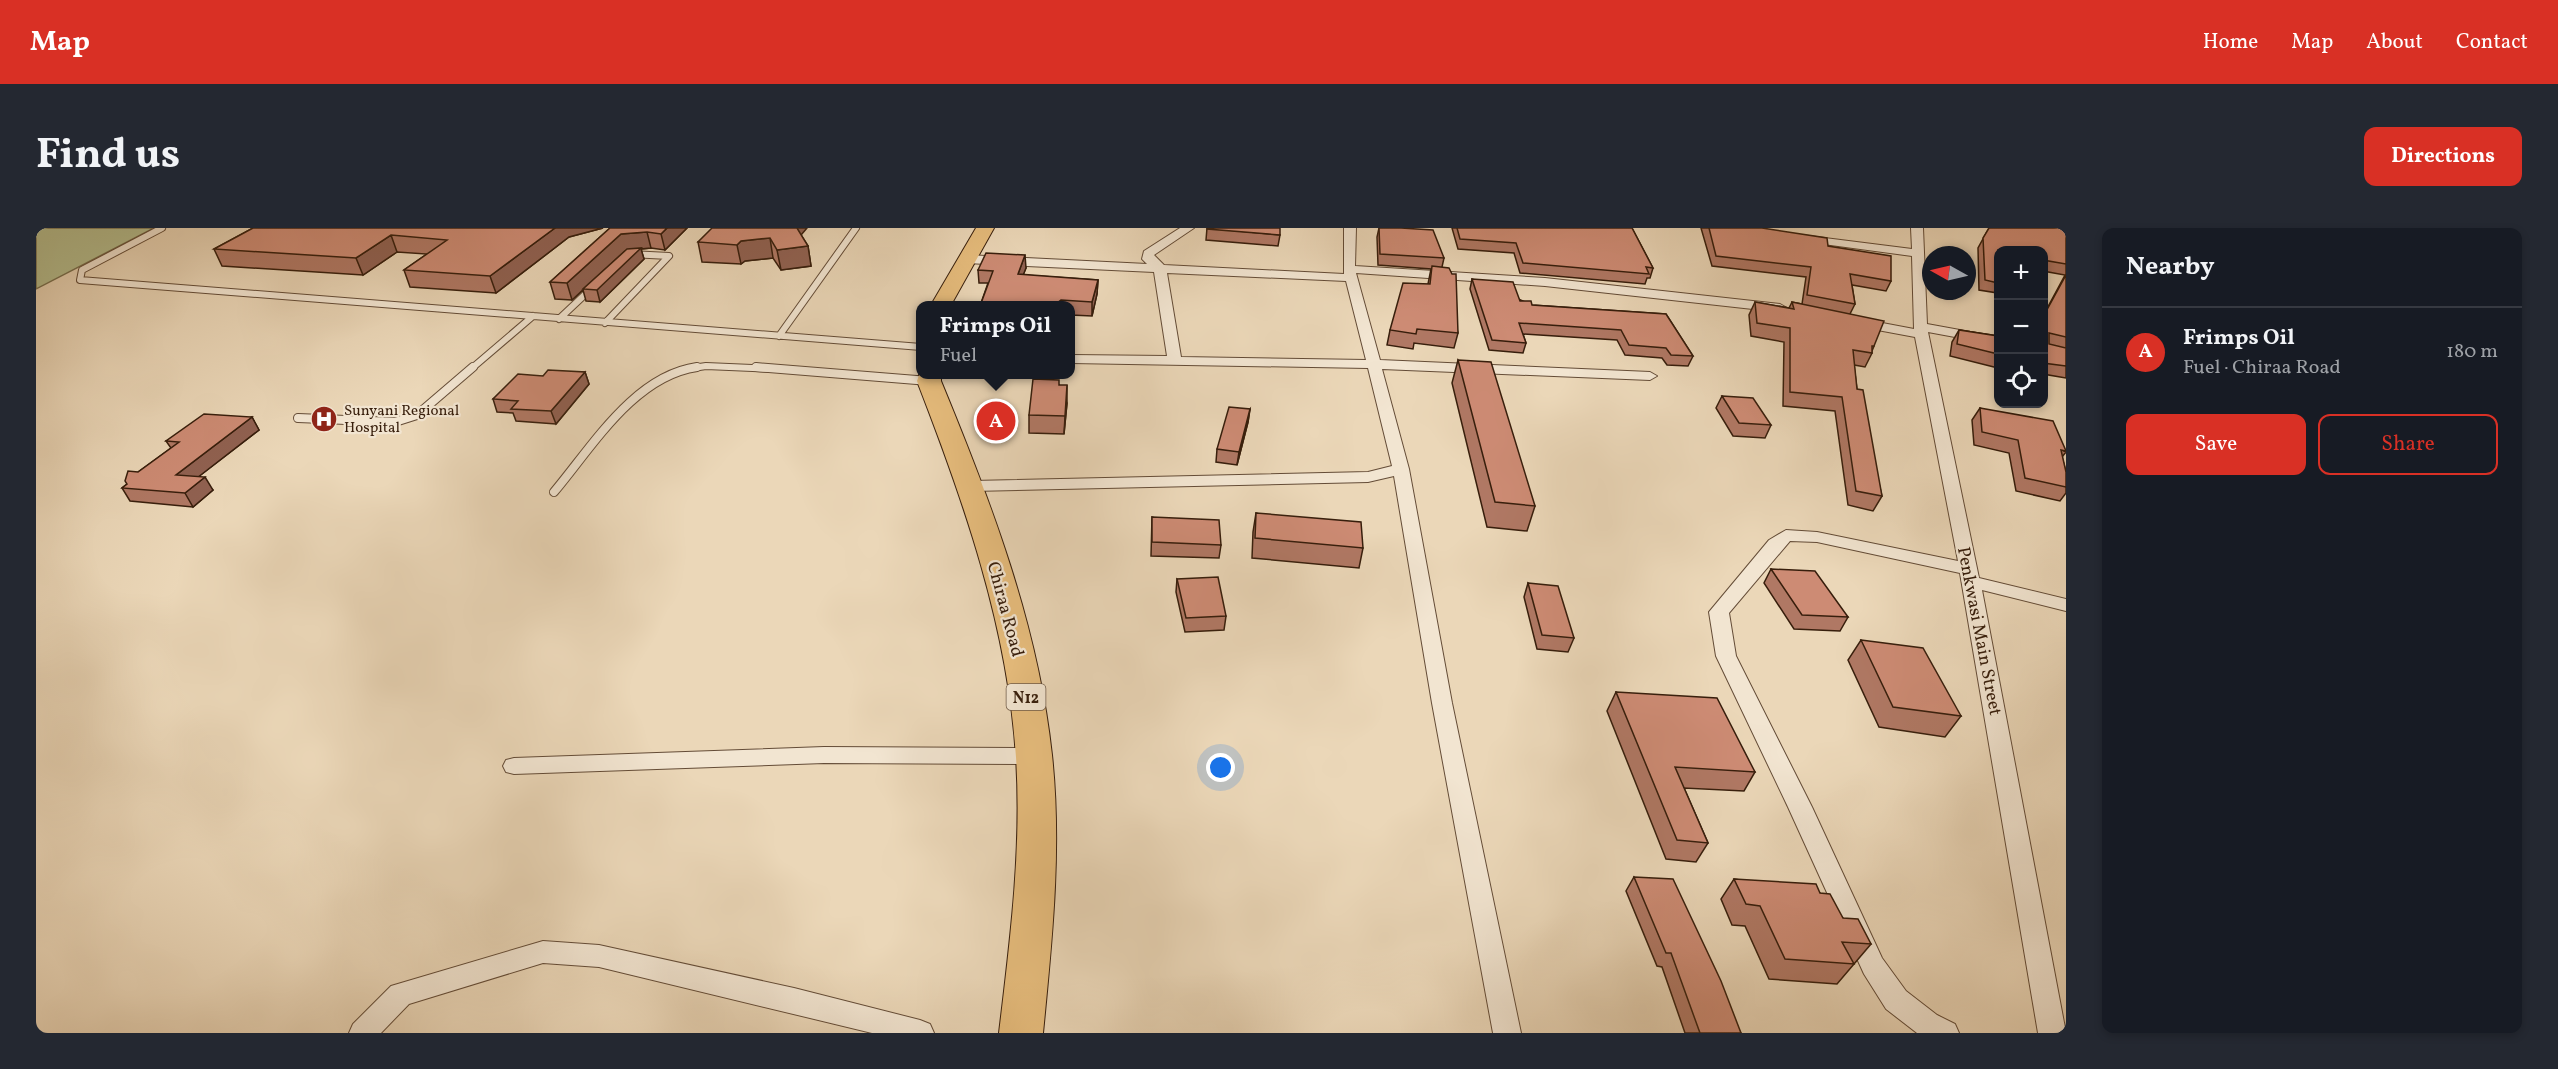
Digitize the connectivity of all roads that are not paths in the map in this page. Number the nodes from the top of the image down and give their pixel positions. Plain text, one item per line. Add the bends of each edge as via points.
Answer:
1 (162, 228) edge
2 (856, 228) edge
3 (985, 228) edge
4 (1188, 228) edge
5 (1350, 228) edge
6 (1917, 228) edge
7 (1788, 236) edge
8 (1918, 253) junction
9 (966, 259) junction
10 (619, 263) edge
11 (1160, 268) junction
12 (1351, 273) junction
13 (602, 279) edge
14 (944, 301) edge
15 (1796, 311) edge
16 (533, 316) junction
17 (559, 319) junction
18 (1841, 319) edge
19 (605, 323) junction
20 (1921, 330) junction
21 (779, 336) junction
22 (1994, 340) edge
23 (916, 347) edge
24 (1075, 360) edge
25 (1175, 362) junction
26 (1374, 364) junction
27 (1650, 376) dead end
28 (916, 377) edge
29 (929, 379) edge
30 (298, 418) dead end
31 (1401, 469) junction
32 (972, 486) junction
33 (554, 492) dead end
34 (1970, 576) junction
35 (2066, 605) edge
36 (1034, 756) junction
37 (514, 766) dead end
38 (363, 1033) edge
39 (920, 1033) edge
40 (1021, 1033) edge
41 (1507, 1033) edge
42 (1945, 1033) edge
43 (2052, 1033) edge

1 - 16 lane via 82,270 80,280
2 - 21 lane
3 - 9 highway
4 - 11 street via 1148,254 1148,259
5 - 12 street
6 - 8 street, Penkwasi Main Street
7 - 8 street
8 - 20 street, Penkwasi Main Street
9 - 11 street
9 - 14 highway
10 - 19 lane via 632,254 669,256
11 - 12 street
11 - 25 street
12 - 15 street via 1545,282
12 - 26 street
13 - 17 lane
16 - 17 lane
16 - 30 lane via 417,415 394,422
17 - 19 lane
18 - 20 street
19 - 21 lane
20 - 22 street
20 - 34 street, Penkwasi Main Street
21 - 23 lane
24 - 25 street
25 - 26 street
26 - 27 street
26 - 31 street
28 - 33 lane via 752,367 685,369 650,384 626,406
29 - 32 highway, Chiraa Road / N12
31 - 32 street via 1368,477
31 - 41 street
32 - 36 highway, Chiraa Road / N12 via 1021,666
34 - 35 street
34 - 42 street via 1817,537 1786,535 1719,612 1726,656 1873,966 1896,1000
34 - 43 street, Penkwasi Main Street
36 - 37 street via 824,755
36 - 40 highway, Chiraa Road / N12 via 1035,871
38 - 39 street via 400,995 543,952 599,956

